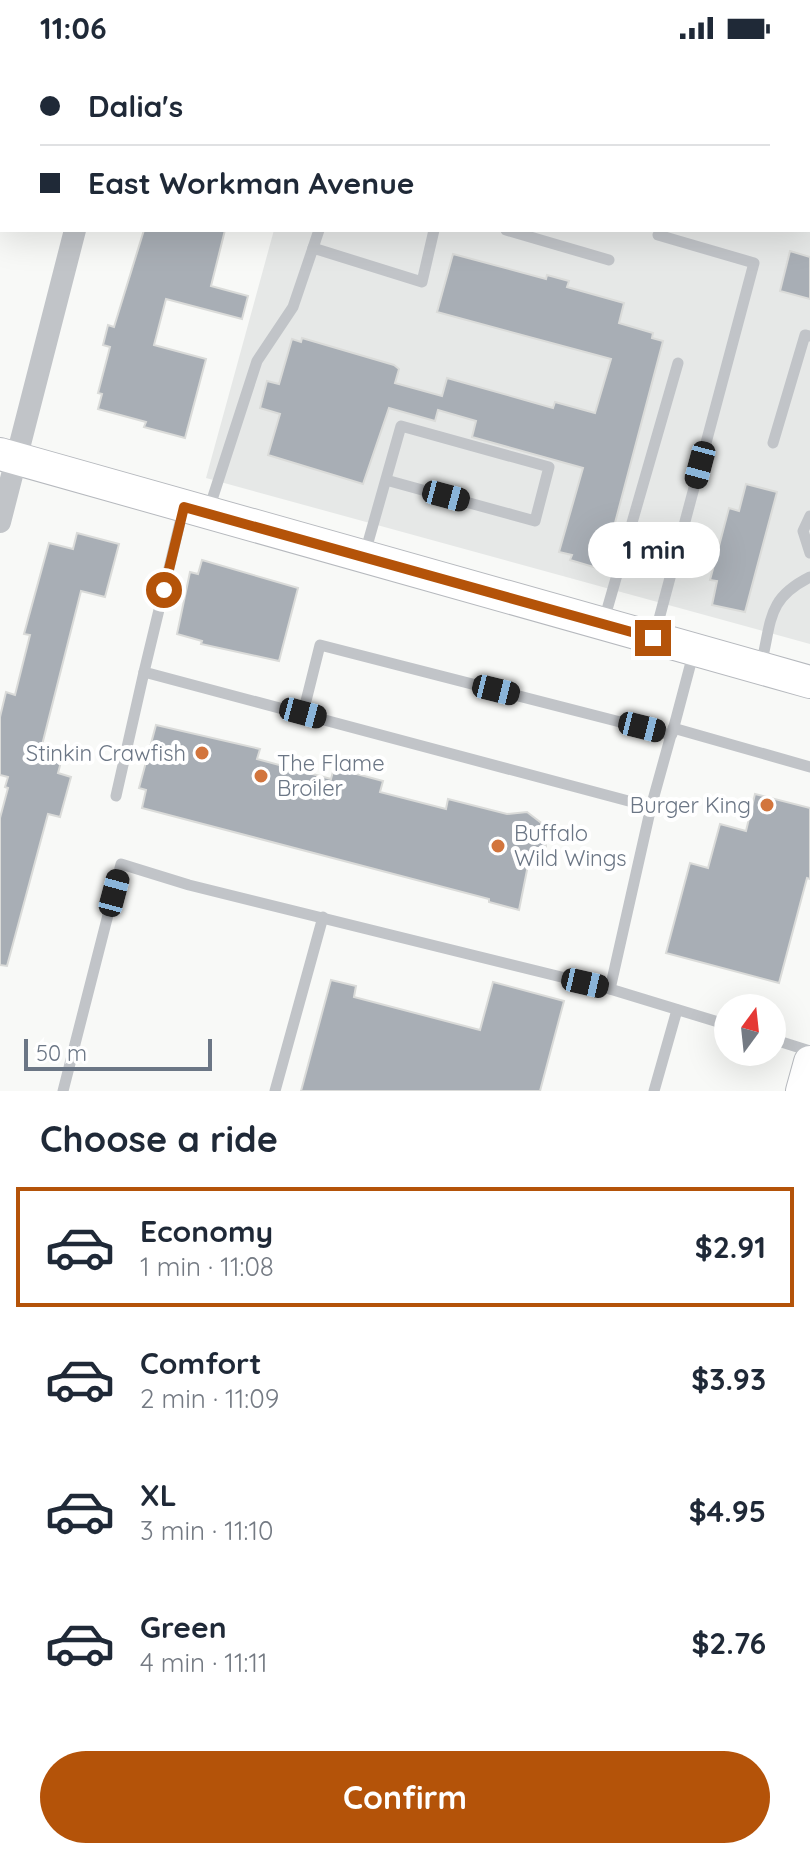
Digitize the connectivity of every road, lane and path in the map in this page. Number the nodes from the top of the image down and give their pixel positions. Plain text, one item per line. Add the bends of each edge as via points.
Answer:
1 (74, 232) edge
2 (318, 232) edge
3 (434, 232) edge
4 (513, 232) edge
5 (658, 235) dead end
6 (313, 248) junction
7 (609, 260) dead end
8 (810, 336) edge
9 (678, 363) dead end
10 (773, 443) dead end
11 (8, 456) edge
12 (386, 480) junction
13 (187, 508) junction
14 (810, 516) edge
15 (0, 522) edge
16 (810, 553) edge
17 (364, 558) junction
18 (810, 577) edge
19 (603, 624) junction
20 (653, 638) junction
21 (694, 650) junction
22 (760, 668) junction
23 (144, 672) junction
24 (810, 682) edge
25 (303, 713) junction
26 (672, 731) junction
27 (810, 767) edge
28 (116, 796) dead end
29 (651, 807) junction
30 (323, 917) junction
31 (610, 989) junction
32 (677, 1010) junction
33 (714, 1021) edge
34 (786, 1043) edge
35 (810, 1051) edge
36 (810, 1062) edge
37 (63, 1091) edge
38 (275, 1091) edge
39 (654, 1091) edge
40 (802, 1091) edge

1 - 11 street
2 - 6 lane
3 - 6 lane via 422,282
4 - 7 lane
5 - 20 lane via 754,263
6 - 13 lane via 293,307 257,361
8 - 10 lane via 805,335
9 - 19 lane
11 - 13 street
11 - 15 street
12 - 12 lane via 401,426 549,467 535,521
12 - 17 lane
13 - 17 street
13 - 23 lane
14 - 16 lane via 803,531
17 - 19 street
18 - 22 lane via 777,599
19 - 20 street
20 - 21 street
21 - 22 street
21 - 26 lane
22 - 24 street
23 - 25 lane
23 - 28 lane
25 - 26 lane via 320,645
25 - 29 lane
26 - 27 lane
26 - 29 lane
29 - 31 lane
30 - 31 lane
30 - 37 lane via 121,864
30 - 38 lane
31 - 32 lane
32 - 33 lane
32 - 39 lane
34 - 35 lane
36 - 40 street

